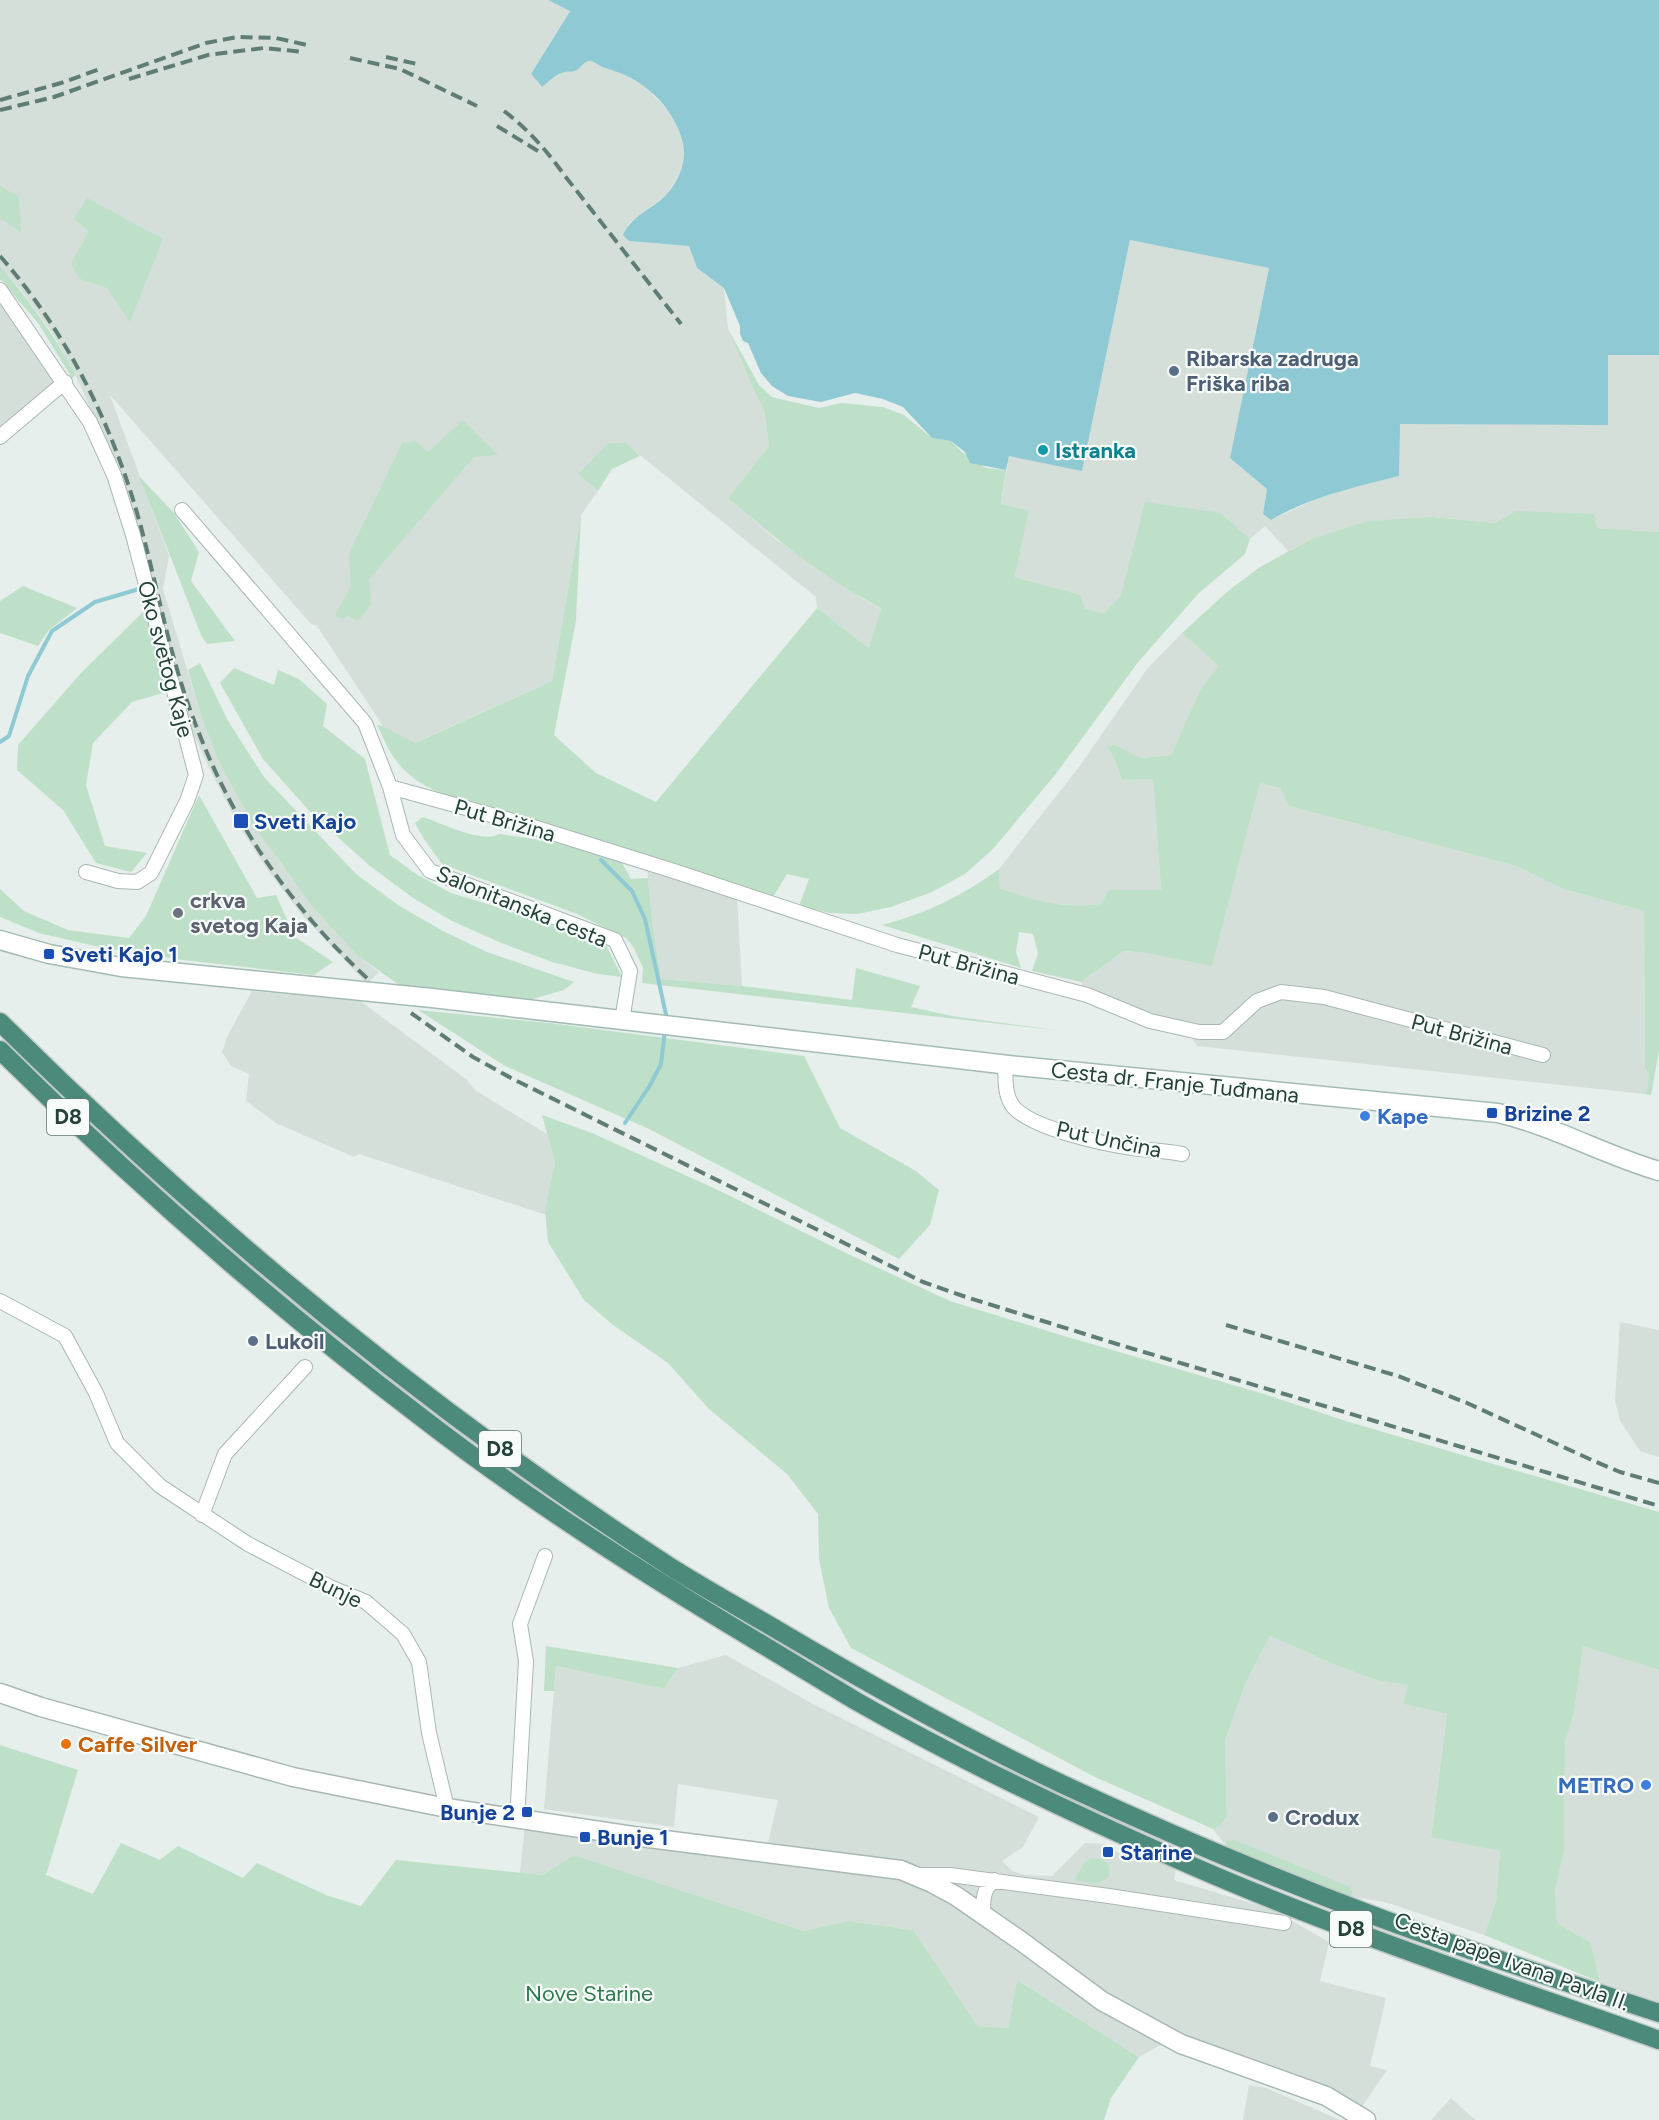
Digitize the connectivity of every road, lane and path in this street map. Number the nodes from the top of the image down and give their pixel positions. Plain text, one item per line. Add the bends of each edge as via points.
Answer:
1 (0, 290) edge
2 (65, 382) junction
3 (0, 437) edge
4 (182, 510) dead end
5 (390, 787) junction
6 (86, 872) dead end
7 (0, 940) edge
8 (622, 1021) junction
9 (0, 1022) edge
10 (0, 1050) edge
11 (1544, 1055) dead end
12 (1005, 1065) junction
13 (1182, 1154) dead end
14 (1658, 1167) edge
15 (0, 1301) edge
16 (305, 1367) dead end
17 (202, 1515) junction
18 (544, 1556) dead end
19 (0, 1693) edge
20 (447, 1808) junction
21 (518, 1820) junction
22 (914, 1875) junction
23 (993, 1880) junction
24 (983, 1913) junction
25 (1284, 1923) dead end
26 (1659, 2013) edge
27 (1659, 2040) edge
28 (1366, 2120) edge

1 - 2 street, Oko svetog Kaje
2 - 3 street
2 - 6 street, Oko svetog Kaje via 90,422 124,504 196,775 151,873 137,882
4 - 5 street, Salonitanska cesta via 365,723
5 - 8 street, Salonitanska cesta via 403,835 430,871 615,940 630,972
5 - 11 street, Put Brižina via 720,885 897,945 1086,995 1150,1021 1199,1032 1222,1032 1257,1001 1281,992 1324,997
7 - 8 main road via 121,967
8 - 12 main road, Cesta dr. Franje Tuđmana
9 - 26 highway, Cesta pape Ivana Pavla II. / D8 via 153,1168 342,1330 446,1411 671,1567 867,1684 1064,1785 1196,1844 1372,1915
10 - 27 highway, Cesta pape Ivana Pavla II. / D8 via 139,1183 246,1277 424,1420 532,1498 660,1582 858,1702 1051,1801 1184,1863 1293,1908
12 - 13 street, Put Unčina via 1006,1089 1013,1106 1039,1124 1133,1149
12 - 14 main road, Cesta dr. Franje Tuđmana via 1498,1113 1528,1120 1618,1157
15 - 17 street, Bunje via 65,1336 117,1443 160,1486
16 - 17 street via 225,1454
17 - 20 street, Bunje via 248,1544 366,1602 403,1634 419,1662 429,1733
18 - 21 street via 520,1624 526,1662
19 - 20 main road via 293,1777
20 - 21 main road
21 - 22 main road via 885,1867
22 - 23 street
22 - 24 main road
23 - 24 street via 984,1894
23 - 25 street
24 - 28 main road via 1102,2001 1181,2044 1326,2096

